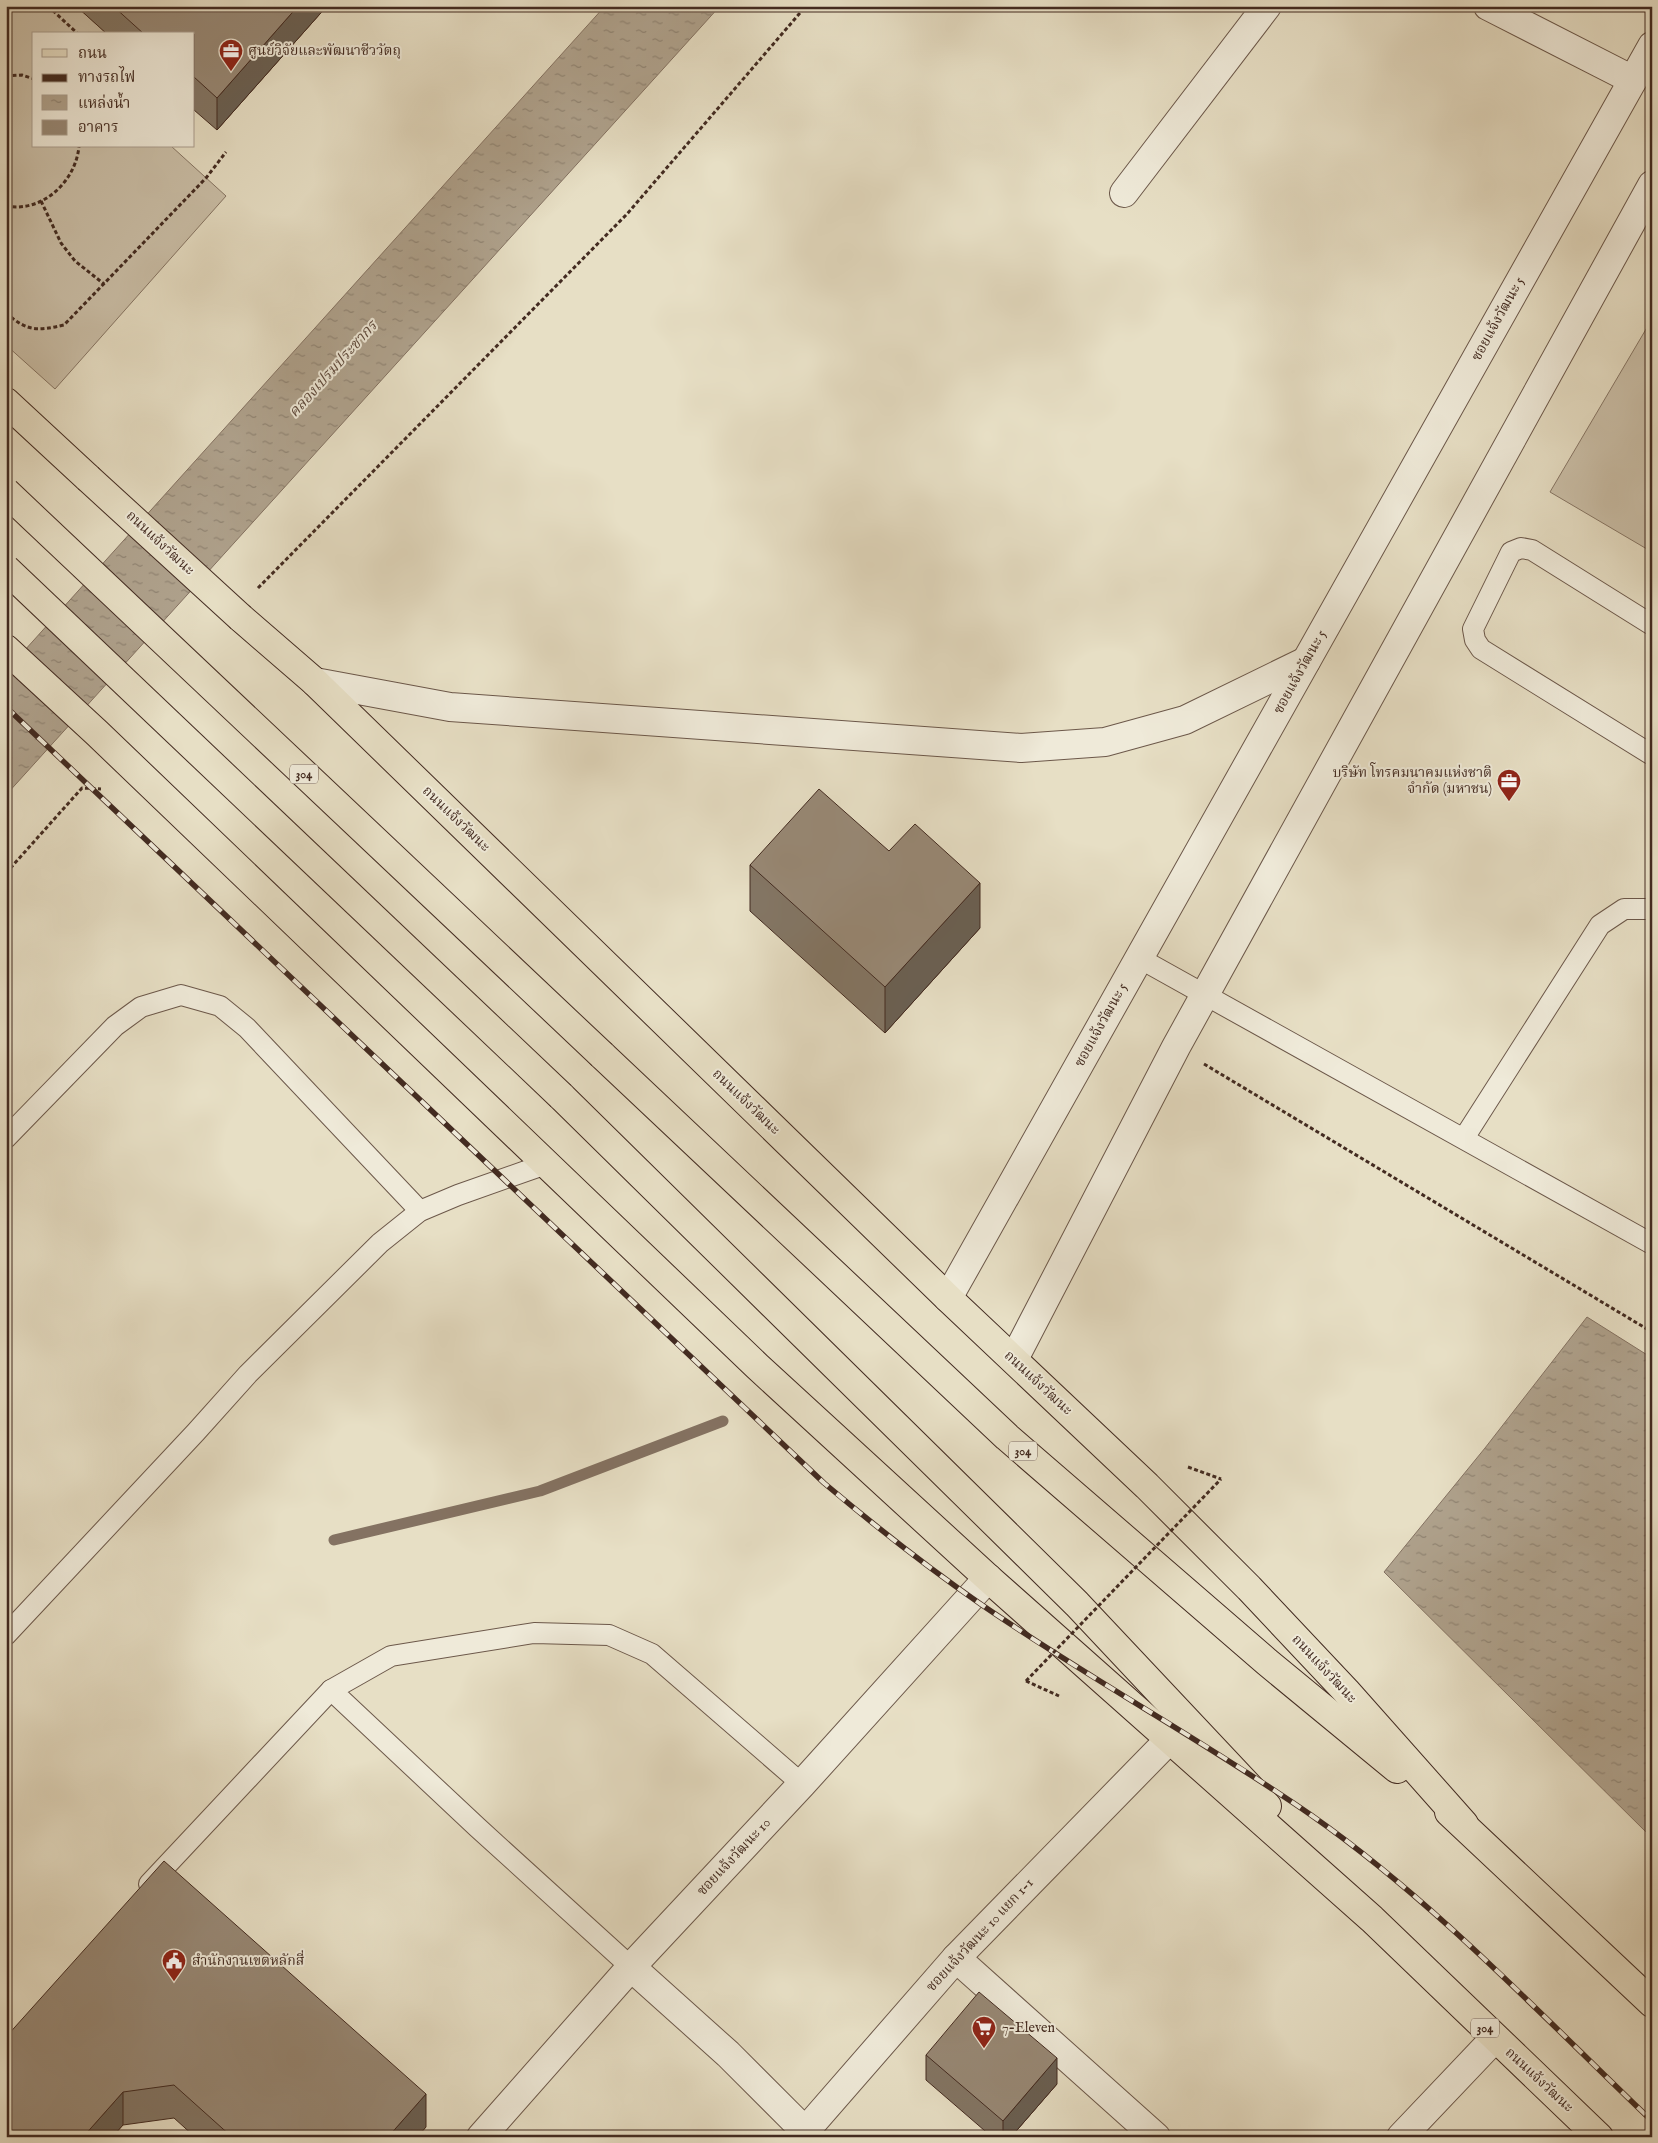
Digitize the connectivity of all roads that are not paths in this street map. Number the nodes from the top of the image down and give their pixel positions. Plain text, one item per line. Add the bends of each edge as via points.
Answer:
1 (1267, 6) edge
2 (1488, 6) edge
3 (1652, 46) edge
4 (1633, 80) junction
5 (1652, 185) edge
6 (1124, 192) dead end
7 (6, 402) edge
8 (6, 492) edge
9 (6, 569) edge
10 (1652, 625) edge
11 (6, 649) edge
12 (1306, 661) junction
13 (315, 682) junction
14 (1652, 755) edge
15 (1652, 909) edge
16 (1139, 958) junction
17 (1205, 994) junction
18 (6, 1138) edge
19 (1464, 1138) junction
20 (546, 1164) junction
21 (420, 1211) junction
22 (1652, 1244) edge
23 (948, 1298) junction
24 (1014, 1359) junction
25 (988, 1578) junction
26 (6, 1635) edge
27 (331, 1690) junction
28 (1169, 1740) junction
29 (802, 1784) junction
30 (1464, 1824) junction
31 (135, 1900) edge
32 (1372, 1919) junction
33 (956, 1958) junction
34 (631, 1967) junction
35 (1652, 2003) edge
36 (1495, 2038) junction
37 (802, 2134) edge
38 (481, 2137) edge
39 (1156, 2137) edge
40 (1401, 2137) edge
41 (1599, 2137) edge

1 - 6 street
2 - 4 street
3 - 4 street, ซอยแจ้งวัฒนะ 5
4 - 12 street, ซอยแจ้งวัฒนะ 5
5 - 17 street
7 - 13 main road, ถนนแจ้งวัฒนะ, bridge
8 - 30 main road, ถนนแจ้งวัฒนะ / 304, bridge via 1007,1437 1267,1662
9 - 32 main road, ถนนแจ้งวัฒนะ / 304, bridge via 561,1096 1077,1604
10 - 14 lane via 1532,550 1521,548 1511,552 1473,629 1481,648
11 - 20 main road, ถนนแจ้งวัฒนะ
12 - 13 street via 1185,720 1106,742 1021,748 450,707
12 - 16 street, ซอยแจ้งวัฒนะ 5
13 - 23 main road, ถนนแจ้งวัฒนะ
15 - 19 lane via 1624,909 1600,925
16 - 17 lane
16 - 23 street, ซอยแจ้งวัฒนะ 5
17 - 19 lane
17 - 24 street
18 - 21 lane via 114,1026 141,1007 181,995 220,1006 248,1028
19 - 22 lane
20 - 21 lane
20 - 25 main road, ถนนแจ้งวัฒนะ via 757,1366
21 - 26 lane via 380,1243 248,1374
23 - 24 main road, ถนนแจ้งวัฒนะ
24 - 30 main road, ถนนแจ้งวัฒนะ via 1249,1588
25 - 28 main road, ถนนแจ้งวัฒนะ
25 - 29 street, ซอยแจ้งวัฒนะ 10
27 - 29 lane via 391,1656 534,1633 609,1635 652,1654
27 - 31 lane
27 - 34 lane
28 - 32 main road, ถนนแจ้งวัฒนะ
28 - 33 street, ซอยแจ้งวัฒนะ 10 แยก 1-1
29 - 34 street, ซอยแจ้งวัฒนะ 10
30 - 35 main road, ถนนแจ้งวัฒนะ / 304
32 - 36 main road, ถนนแจ้งวัฒนะ / 304
33 - 37 street, ซอยแจ้งวัฒนะ 10 แยก 1-1
33 - 39 street
34 - 37 street via 728,2054
34 - 38 street, ซอยแจ้งวัฒนะ 10
36 - 40 street
36 - 41 main road, ถนนแจ้งวัฒนะ / 304

